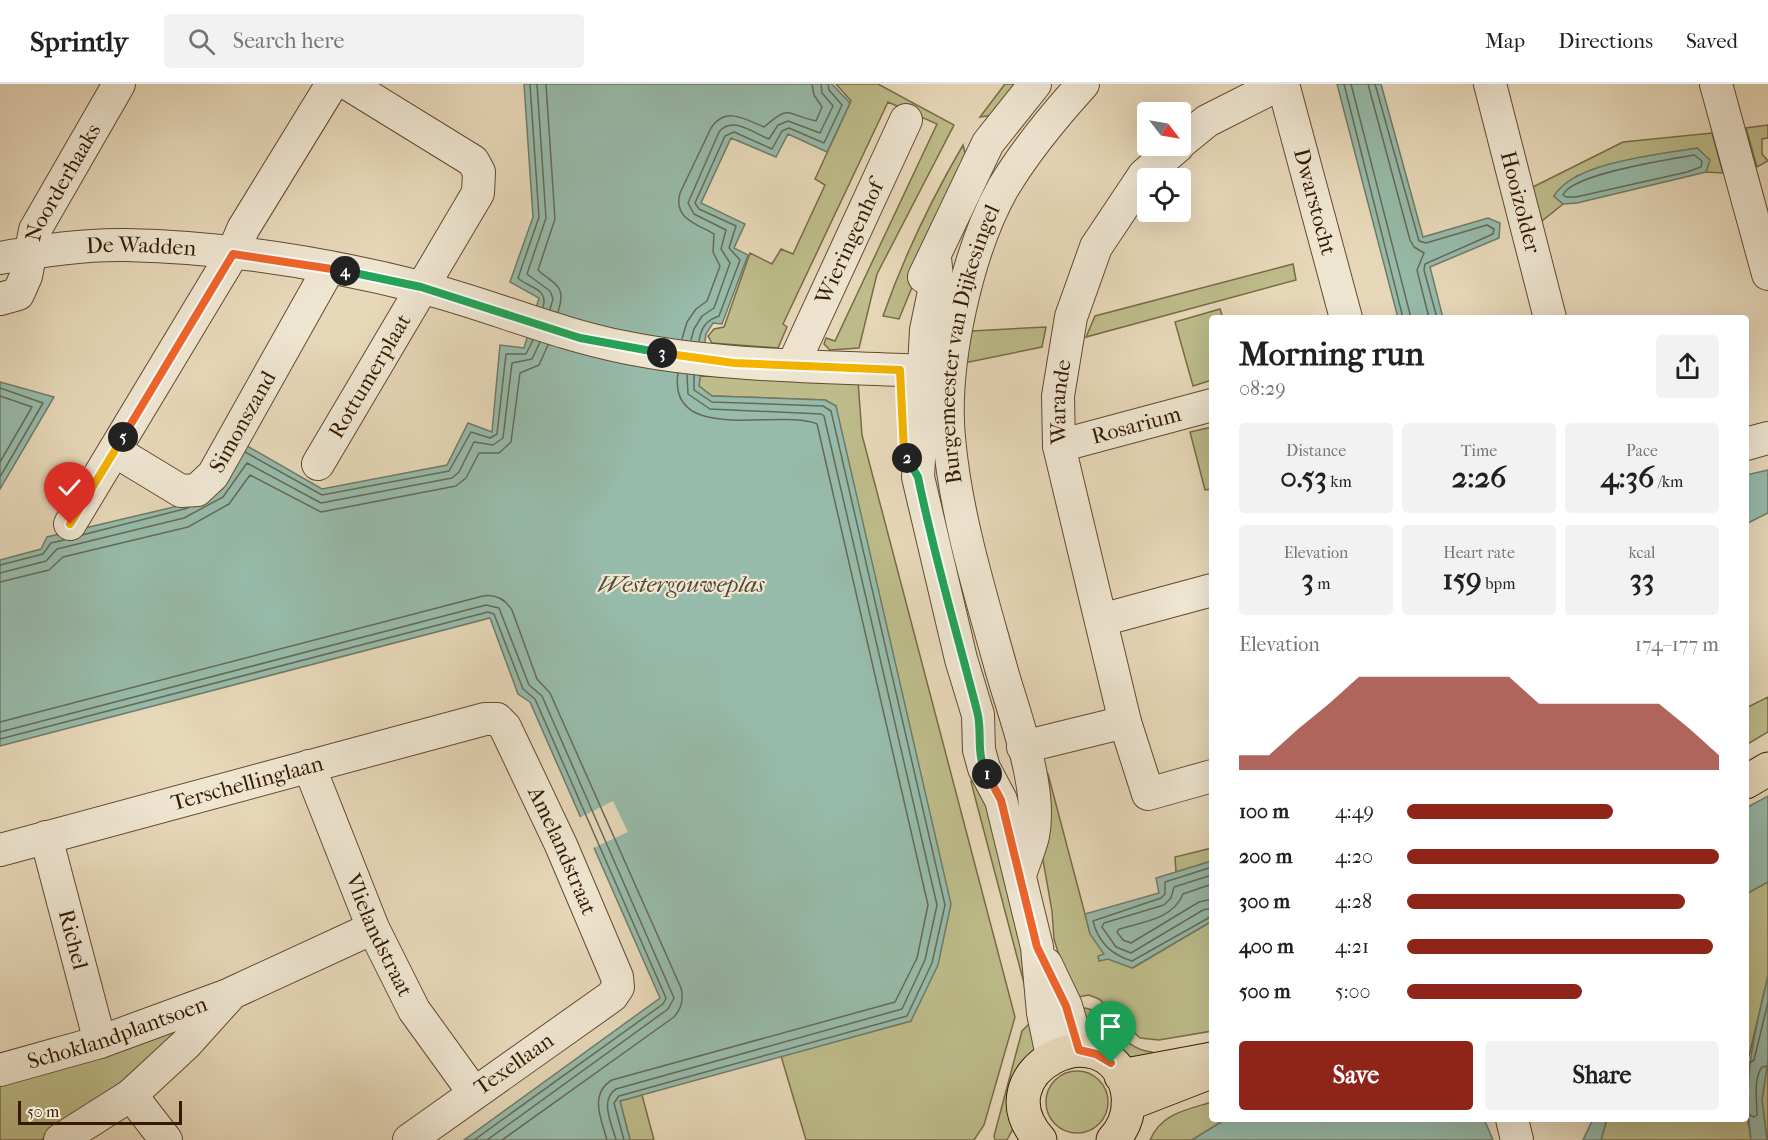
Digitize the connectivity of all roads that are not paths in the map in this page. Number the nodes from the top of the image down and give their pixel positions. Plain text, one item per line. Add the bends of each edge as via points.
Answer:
1 (119, 84) edge
2 (332, 84) edge
3 (348, 84) edge
4 (1035, 84) edge
5 (1083, 84) edge
6 (1282, 84) edge
7 (1490, 84) edge
8 (1716, 84) edge
9 (906, 120) dead end
10 (1191, 134) edge
11 (1165, 156) edge
12 (31, 253) junction
13 (233, 254) junction
14 (0, 258) edge
15 (329, 268) junction
16 (1768, 274) edge
17 (421, 287) junction
18 (0, 299) edge
19 (1345, 315) edge
20 (1549, 315) edge
21 (793, 365) junction
22 (911, 370) junction
23 (1209, 406) edge
24 (1768, 438) edge
25 (1749, 443) edge
26 (1059, 446) junction
27 (115, 451) junction
28 (318, 464) dead end
29 (70, 524) dead end
30 (1209, 592) edge
31 (1101, 620) junction
32 (497, 718) joint
33 (1125, 722) junction
34 (1023, 747) junction
35 (309, 766) junction
36 (1768, 769) edge
37 (1209, 777) edge
38 (1749, 780) edge
39 (46, 837) junction
40 (0, 850) edge
41 (1020, 874) junction
42 (374, 928) junction
43 (618, 987) joint
44 (232, 993) junction
45 (100, 1042) junction
46 (1066, 1053) junction
47 (1209, 1060) edge
48 (0, 1070) edge
49 (1209, 1072) edge
50 (1125, 1090) junction
51 (474, 1093) junction
52 (131, 1095) junction
53 (1513, 1122) edge
54 (1030, 1136) edge
55 (60, 1140) edge
56 (166, 1140) edge
57 (409, 1140) edge
58 (1113, 1140) edge
59 (1517, 1140) edge

1 - 12 street, Noorderhaaks via 35,230
2 - 13 street via 243,229
3 - 17 street, Rottumerplaat via 473,161 479,172 478,193
4 - 22 street, Burgemeester van Dijkesingel via 988,143 946,226 935,258 937,277 926,330
5 - 34 street, Burgemeester van Dijkesingel via 1003,188 989,218 961,308 951,370 949,436 961,515
6 - 10 street, Warande via 1207,121
6 - 19 street, Dwarstocht
7 - 20 street, Hooizolder
8 - 16 street
9 - 21 street, Wieringenhof
11 - 26 street, Warande via 1144,175 1096,247 1064,348 1058,396
12 - 13 street, De Wadden via 125,244
12 - 14 street, De Wadden
12 - 18 street via 18,294
13 - 15 street, De Wadden
13 - 27 street
15 - 17 street, De Wadden
15 - 27 street, Simonszand via 213,475 197,490 181,491
17 - 21 street, De Wadden via 528,322 626,348 707,360
17 - 28 street, Rottumerplaat
21 - 22 street, De Wadden
22 - 41 street, Burgemeester van Dijkesingel via 918,477 978,714 979,750 1001,800
23 - 26 street, Rosarium
24 - 25 street
26 - 31 street, Warande
27 - 29 street
30 - 31 street
31 - 33 street, Warande
32 - 35 street, Terschellinglaan
32 - 43 street, Amelandstraat via 505,727 561,845
33 - 34 street
33 - 37 street, Warande via 1148,794
34 - 41 street, Burgemeester van Dijkesingel via 1034,818 1033,835
35 - 39 street, Terschellinglaan
35 - 42 street, Vlielandstraat
36 - 38 main road
39 - 40 street, Terschellinglaan
39 - 45 street, Richel
41 - 46 street, Burgemeester van Dijkesingel via 1037,947 1043,1013
42 - 44 street, Schoklandplantsoen
42 - 51 street, Vlielandstraat via 414,1010
43 - 51 street, Texellaan via 612,996
44 - 45 street, Schoklandplantsoen
44 - 52 street, Schoklandplantsoen via 186,1044
45 - 48 street, Schoklandplantsoen
46 - 50 main road via 1104,1058
46 - 54 main road via 1035,1070 1025,1091
47 - 50 main road
49 - 50 main road
50 - 58 main road via 1123,1126
51 - 57 street, Texellaan
52 - 55 street, Schoklandplantsoen
52 - 56 street
53 - 59 street

